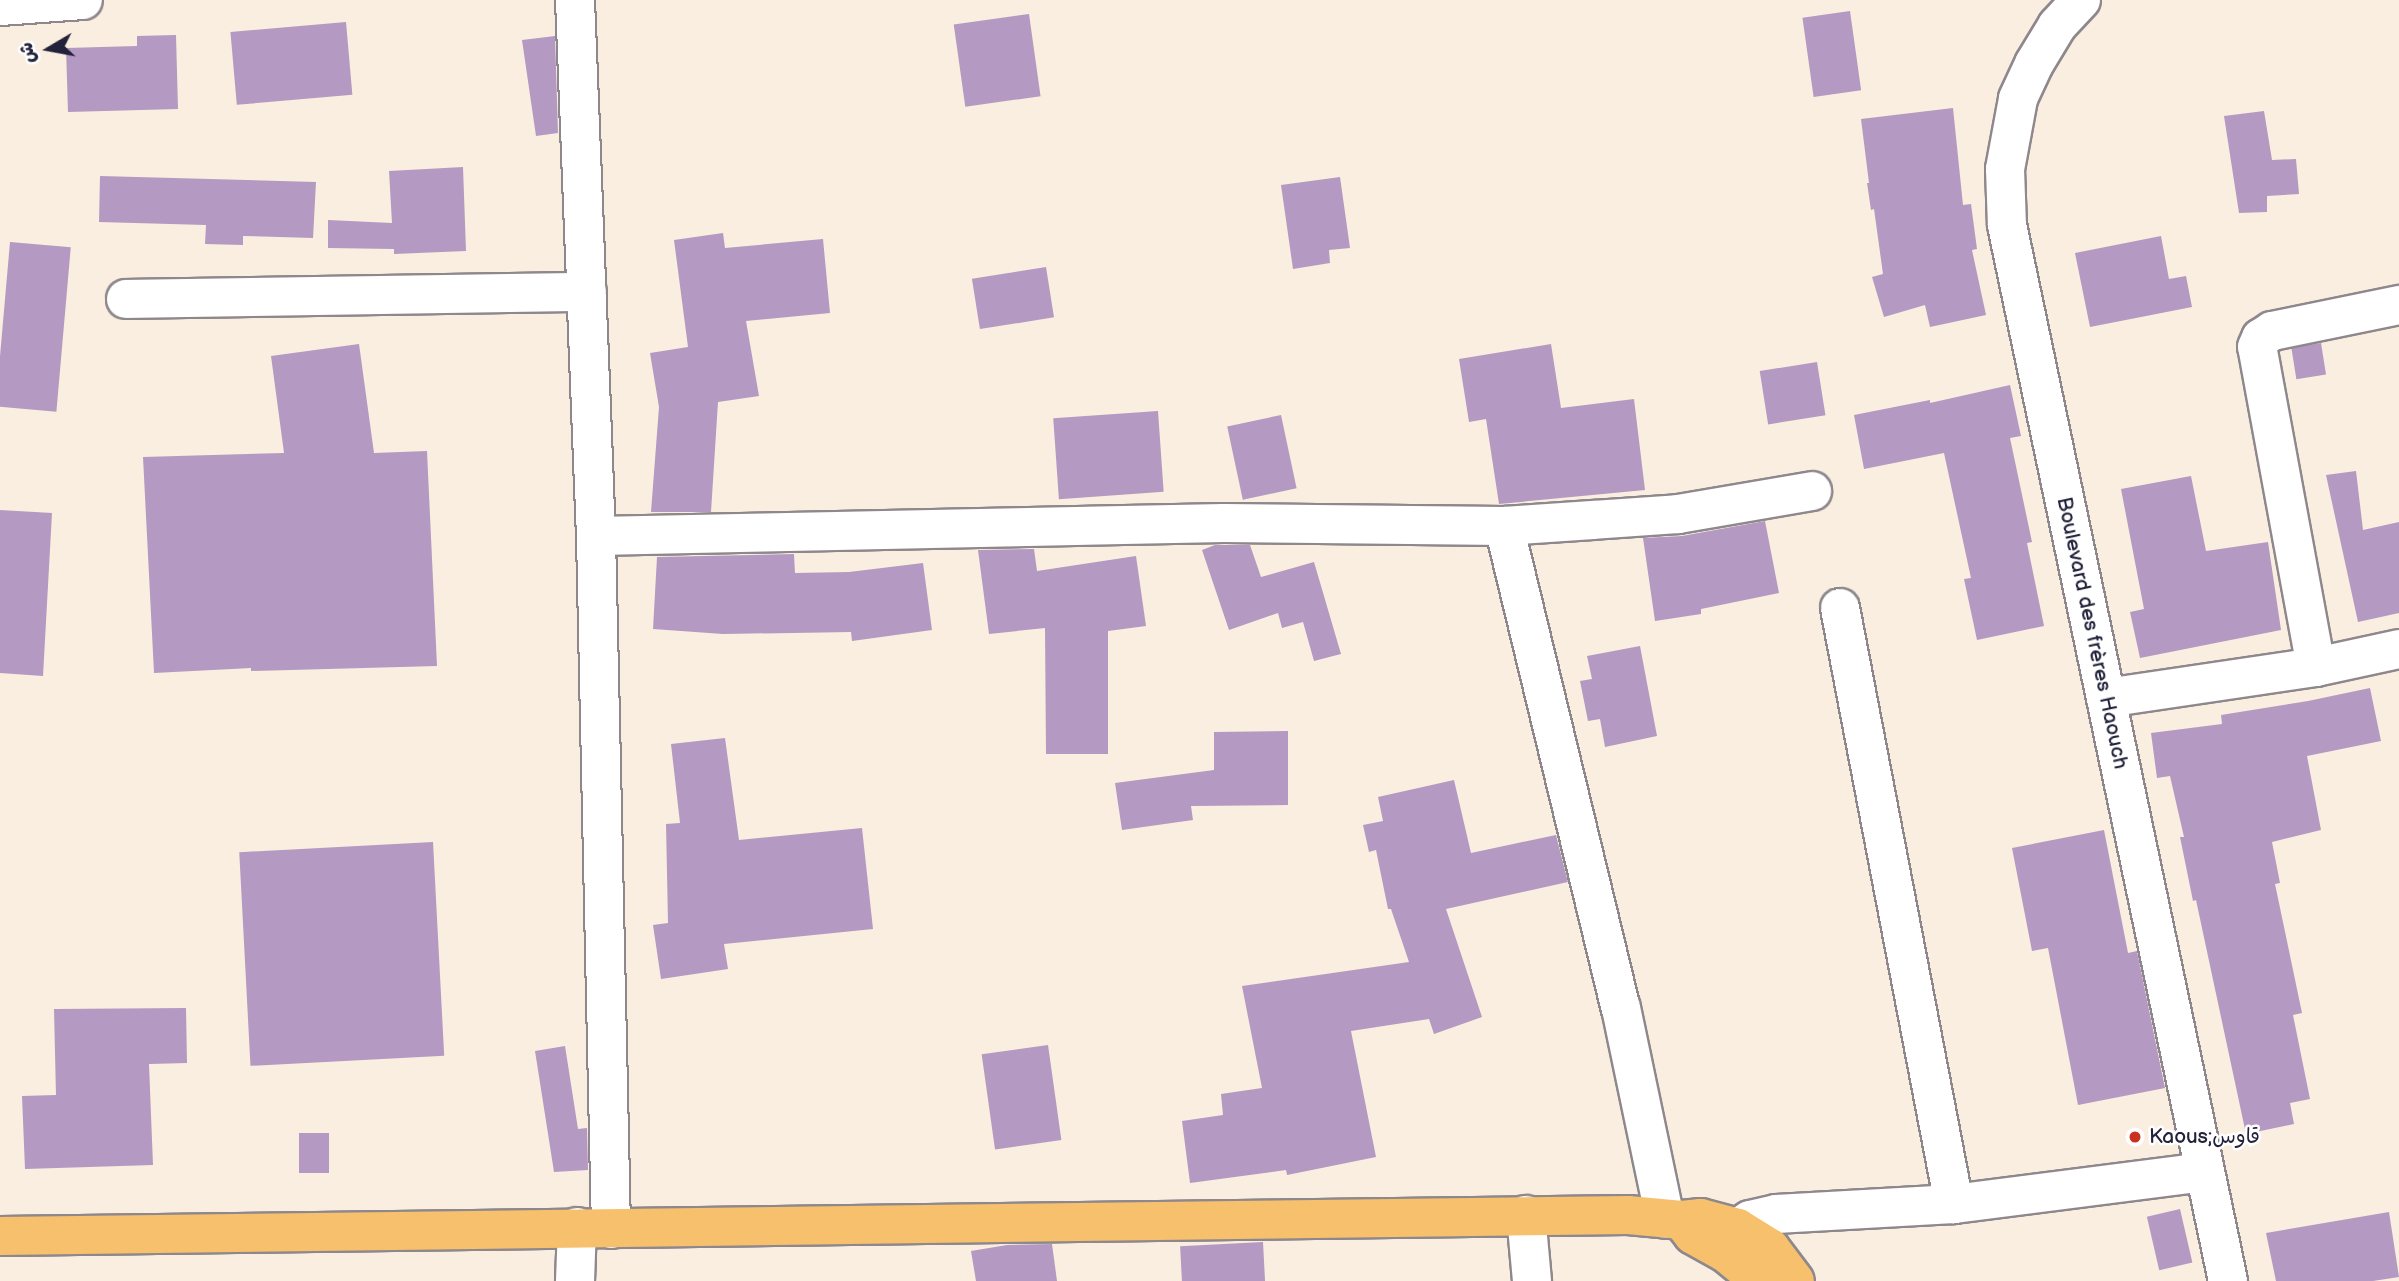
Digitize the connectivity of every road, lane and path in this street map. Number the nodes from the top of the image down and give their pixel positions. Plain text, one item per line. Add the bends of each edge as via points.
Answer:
1 (83, 0) edge
2 (575, 0) edge
3 (2081, 0) edge
4 (0, 6) edge
5 (587, 292) junction
6 (126, 299) dead end
7 (2399, 305) edge
8 (1812, 491) dead end
9 (1504, 526) junction
10 (596, 536) junction
11 (1840, 608) dead end
12 (2399, 649) edge
13 (2316, 667) junction
14 (2106, 698) junction
15 (2204, 1172) junction
16 (1954, 1204) junction
17 (1526, 1214) junction
18 (1673, 1219) junction
19 (594, 1228) junction
20 (1738, 1228) junction
21 (0, 1236) edge
22 (575, 1281) edge
23 (1532, 1281) edge
24 (1759, 1281) edge
25 (1795, 1281) edge
26 (2228, 1281) edge

1 - 4 street
2 - 5 street
3 - 14 street, Boulevard des frères Haouch via 2051,36 2018,99 2004,189 2023,312
5 - 6 street
5 - 10 street
7 - 13 street via 2272,331 2257,347
8 - 9 street via 1678,514
9 - 10 street via 1224,523
9 - 18 street
10 - 19 street
11 - 16 street
12 - 13 street
13 - 14 street
14 - 15 street, Boulevard des frères Haouch
15 - 16 street
15 - 26 street, Boulevard des frères Haouch
16 - 20 street via 1776,1213
17 - 18 main road
17 - 19 main road
17 - 23 street
18 - 20 main road via 1701,1219
18 - 24 main road
19 - 21 main road
19 - 22 street
20 - 25 main road via 1770,1248

